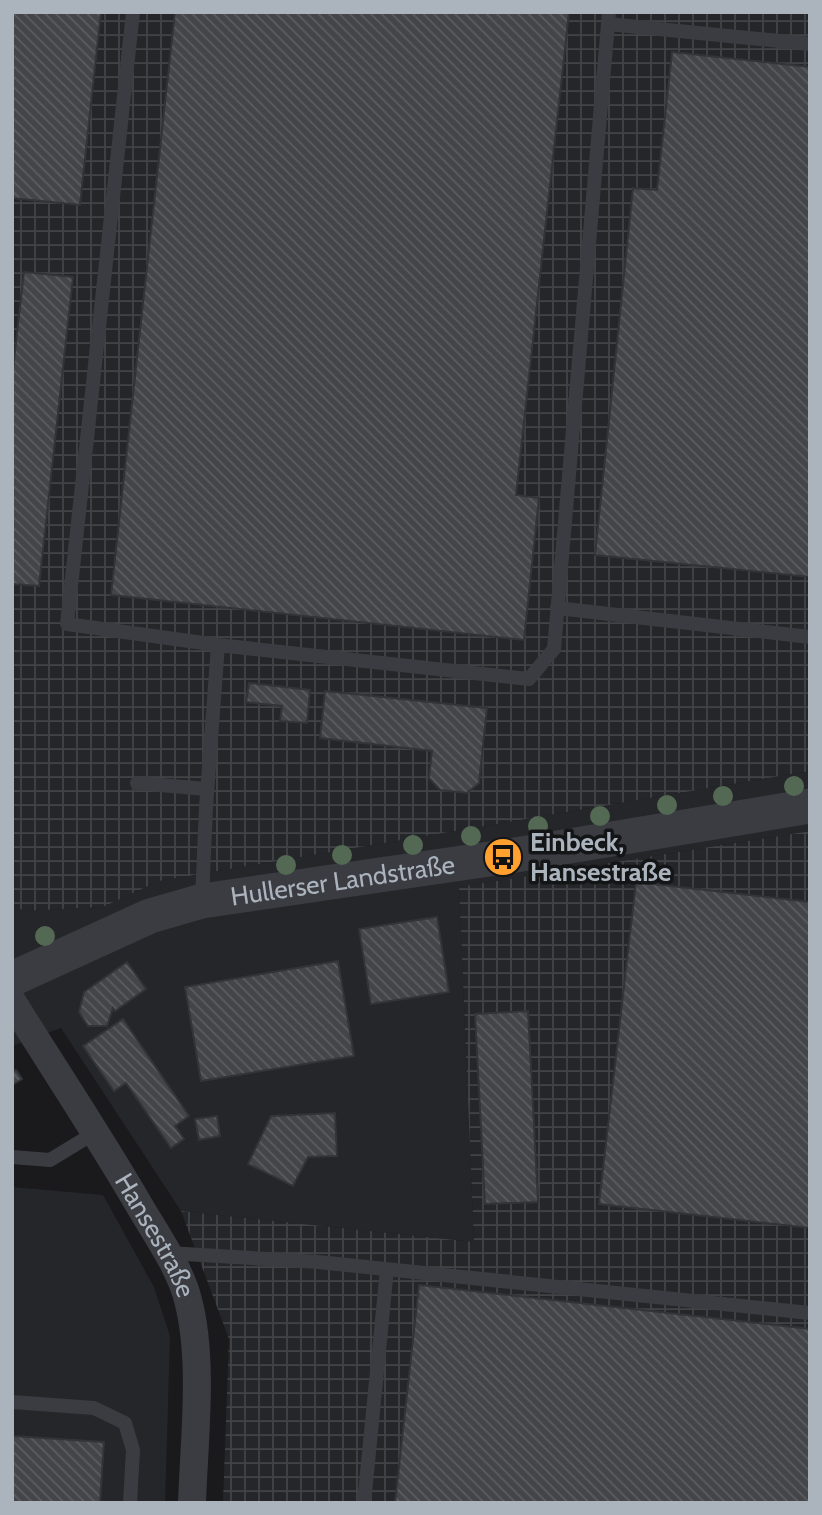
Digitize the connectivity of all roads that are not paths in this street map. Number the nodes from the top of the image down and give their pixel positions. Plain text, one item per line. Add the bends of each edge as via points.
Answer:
1 (133, 12) edge
2 (608, 18) edge
3 (810, 44) edge
4 (557, 608) junction
5 (810, 637) edge
6 (218, 645) junction
7 (137, 783) dead end
8 (207, 789) junction
9 (810, 806) edge
10 (202, 901) junction
11 (12, 979) edge
12 (12, 1001) edge
13 (96, 1132) junction
14 (12, 1157) edge
15 (168, 1253) junction
16 (387, 1269) junction
17 (810, 1313) edge
18 (12, 1402) edge
19 (131, 1503) edge
20 (192, 1503) edge
21 (364, 1503) edge

1 - 6 lane via 67,625
2 - 3 lane
2 - 4 lane
4 - 5 lane
4 - 6 lane via 554,649 529,678
6 - 8 lane
7 - 8 lane
8 - 10 lane
9 - 10 street, Hullerser Landstraße
10 - 11 street, Hullerser Landstraße via 150,916
12 - 13 street, Hansestraße
13 - 14 lane via 50,1160
13 - 15 street, Hansestraße
15 - 16 lane
15 - 20 street, Hansestraße via 188,1299 196,1358
16 - 17 lane
16 - 21 lane
18 - 19 lane via 94,1408 125,1423 133,1450

